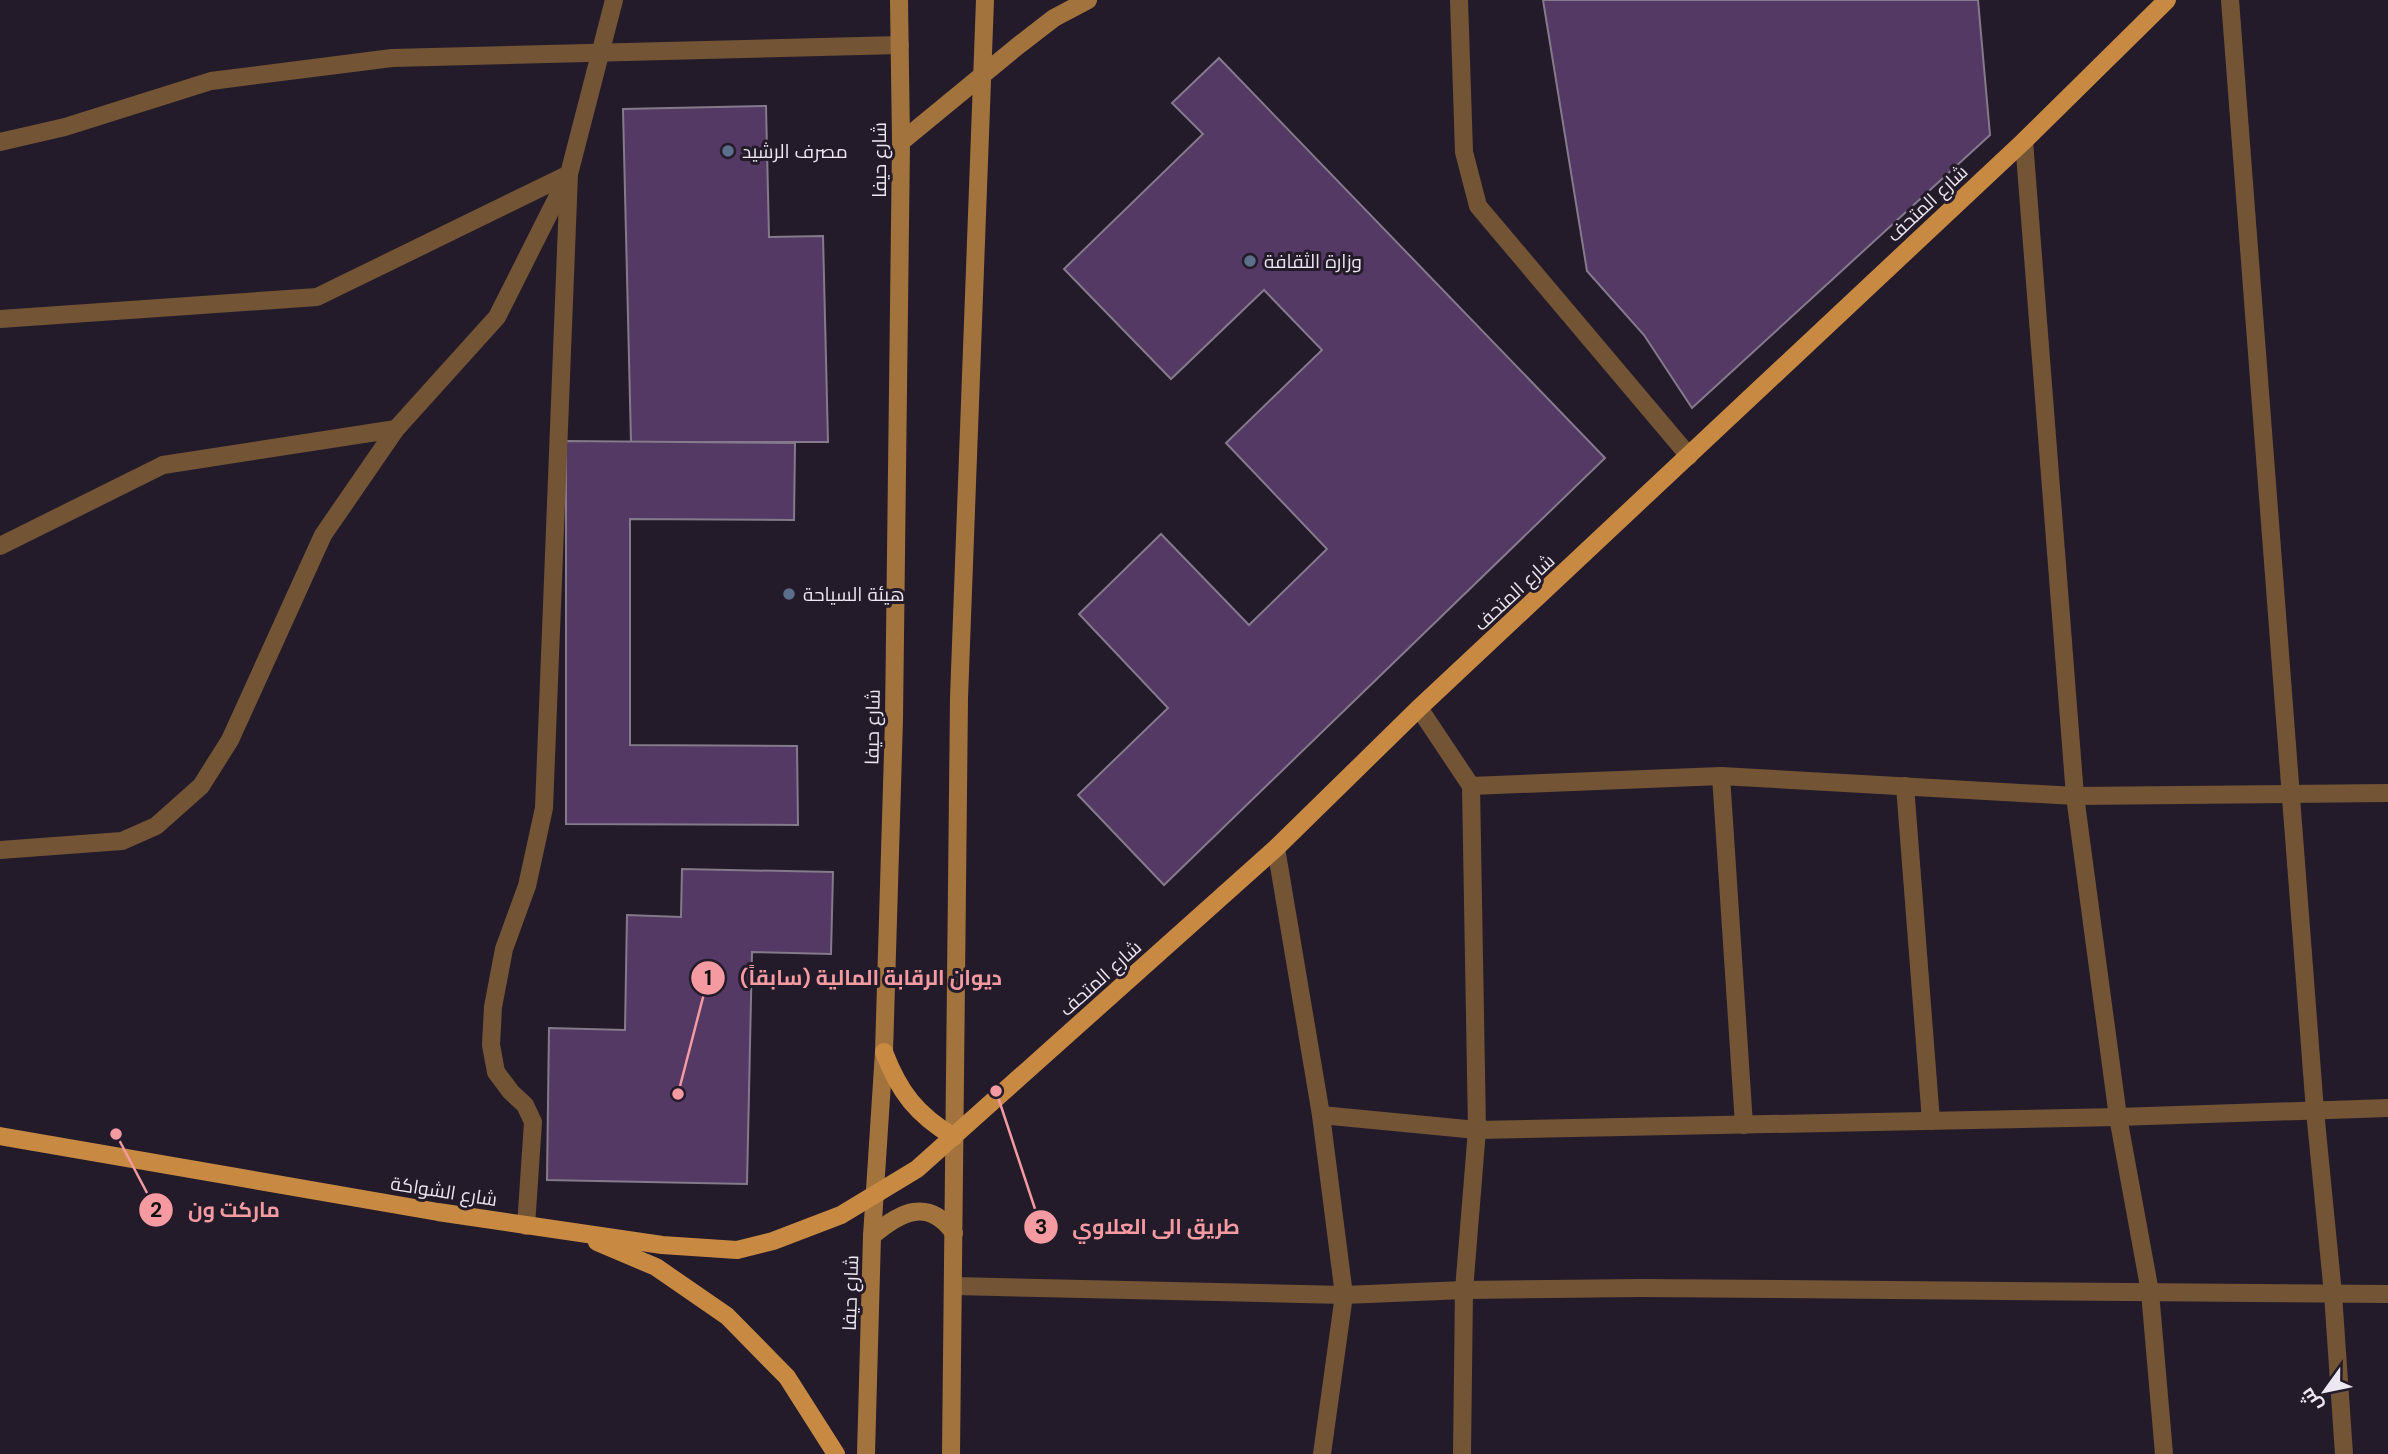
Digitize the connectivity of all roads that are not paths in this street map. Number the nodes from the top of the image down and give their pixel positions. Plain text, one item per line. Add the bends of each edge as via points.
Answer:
1 (614, 0) edge
2 (899, 0) edge
3 (985, 0) edge
4 (1088, 0) edge
5 (1460, 0) edge
6 (2166, 0) edge
7 (2230, 0) edge
8 (900, 45) junction
9 (602, 52) junction
10 (981, 76) junction
11 (2024, 141) junction
12 (0, 142) edge
13 (901, 142) junction
14 (569, 174) junction
15 (0, 319) edge
16 (396, 429) junction
17 (1689, 456) junction
18 (0, 546) edge
19 (1419, 708) junction
20 (1721, 776) junction
21 (1471, 786) junction
22 (1905, 786) junction
23 (2291, 793) junction
24 (2388, 793) edge
25 (2075, 796) junction
26 (1276, 848) junction
27 (0, 850) edge
28 (884, 1052) junction
29 (2388, 1108) edge
30 (2315, 1111) junction
31 (1321, 1115) junction
32 (2118, 1117) junction
33 (1931, 1121) junction
34 (1744, 1125) junction
35 (1477, 1130) junction
36 (0, 1136) edge
37 (954, 1137) junction
38 (875, 1196) junction
39 (526, 1226) junction
40 (954, 1233) junction
41 (578, 1234) junction
42 (872, 1236) junction
43 (954, 1286) junction
44 (1464, 1290) junction
45 (2150, 1293) junction
46 (2333, 1294) junction
47 (2388, 1294) edge
48 (1344, 1295) junction
49 (836, 1454) edge
50 (866, 1454) edge
51 (951, 1454) edge
52 (1322, 1454) edge
53 (1462, 1454) edge
54 (2164, 1454) edge
55 (2344, 1454) edge

1 - 9 street
2 - 8 main road, شارع حيفا
3 - 10 main road
4 - 10 main road via 1054,18
5 - 17 street via 1464,152 1478,206
6 - 11 main road, شارع المتحف
7 - 23 street
8 - 9 street
8 - 13 main road, شارع حيفا
9 - 12 street via 392,58 211,81 65,127
9 - 14 street
10 - 13 main road
10 - 37 main road via 959,698
11 - 17 main road, شارع المتحف
11 - 25 street
13 - 28 main road, شارع حيفا via 894,719
14 - 15 street via 317,297
14 - 16 street via 497,317
14 - 39 street via 544,808 527,886 504,949 491,1045 496,1072 525,1105 533,1122
16 - 18 street via 163,465
16 - 27 street via 323,534 230,740 201,786 156,826 122,841
17 - 19 main road, شارع المتحف
19 - 21 street
19 - 26 main road, شارع المتحف
20 - 21 street
20 - 22 street
20 - 34 street
21 - 35 street
22 - 25 street
22 - 33 street
23 - 24 street
23 - 25 street
23 - 30 street
25 - 32 street
26 - 31 street
26 - 37 main road, شارع المتحف
28 - 37 main road via 903,1094
28 - 38 main road, شارع حيفا
29 - 30 street
30 - 32 street
30 - 46 street
31 - 35 street
31 - 48 street
32 - 33 street
32 - 45 street
33 - 34 street
34 - 35 street
35 - 44 street
36 - 39 main road, شارع الشواكة
37 - 38 main road, شارع المتحف
37 - 40 main road
38 - 41 main road, شارع الشواكة via 806,1229 737,1250
38 - 42 main road, شارع حيفا
39 - 41 main road, شارع الشواكة
40 - 42 main road via 938,1216 920,1211 891,1220
40 - 43 main road
41 - 49 main road via 656,1268 727,1316 787,1377
42 - 50 main road, شارع حيفا
43 - 48 street
43 - 51 main road
44 - 45 street
44 - 48 street
44 - 53 street
45 - 46 street
45 - 54 street
46 - 47 street
46 - 55 street
48 - 52 street

